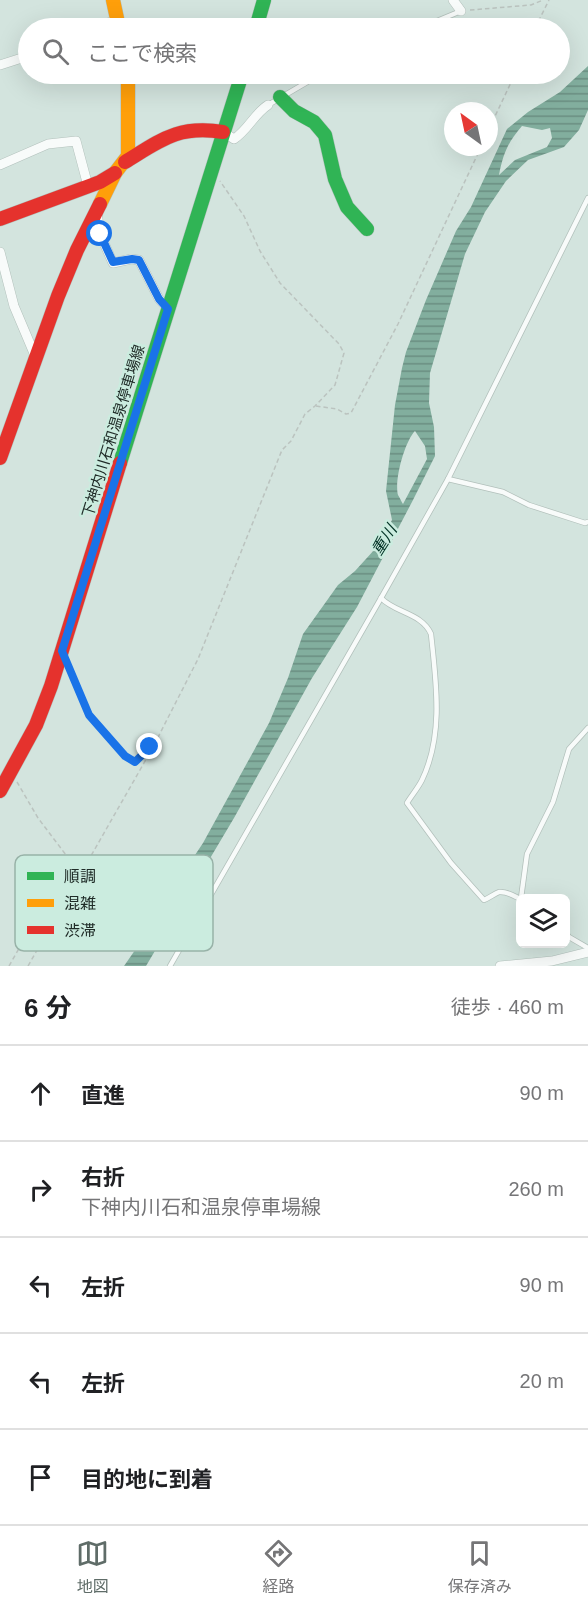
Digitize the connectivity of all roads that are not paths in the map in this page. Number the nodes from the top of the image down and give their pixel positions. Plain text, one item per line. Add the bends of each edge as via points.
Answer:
1 (113, 0) edge
2 (264, 0) edge
3 (453, 0) edge
4 (461, 11) joint
5 (117, 18) edge
6 (258, 18) edge
7 (444, 18) edge
8 (18, 59) edge
9 (0, 64) edge
10 (128, 84) edge
11 (239, 84) edge
12 (303, 84) edge
13 (280, 97) junction
14 (268, 105) joint
15 (224, 132) junction
16 (125, 162) junction
17 (0, 165) edge
18 (115, 173) junction
19 (88, 186) junction
20 (588, 198) edge
21 (97, 210) junction
22 (0, 219) edge
23 (367, 228) dead end
24 (0, 252) edge
25 (168, 309) junction
26 (36, 358) junction
27 (0, 458) edge
28 (448, 478) junction
29 (588, 522) edge
30 (381, 598) junction
31 (588, 728) edge
32 (0, 790) edge
33 (213, 891) edge
34 (522, 894) edge
35 (516, 896) edge
36 (570, 938) edge
37 (588, 950) edge
38 (179, 951) edge
39 (170, 966) edge
40 (500, 966) edge

1 - 5 street
2 - 6 street
3 - 4 street
4 - 7 lane
8 - 9 street
10 - 16 street
11 - 15 street, 下神内川石和温泉停車場線
12 - 13 lane
13 - 14 lane
13 - 23 street via 325,135 335,179 347,207
14 - 15 street via 241,135 234,139
15 - 16 street via 208,128 182,131
15 - 25 street, 下神内川石和温泉停車場線
16 - 18 street
17 - 19 street via 48,144 76,141
18 - 19 street
18 - 21 street
19 - 22 street
20 - 28 lane
21 - 25 street via 100,234 113,262 139,260
21 - 26 street via 58,296
24 - 26 street via 14,306
25 - 32 street, 下神内川石和温泉停車場線 via 62,651 36,725
26 - 27 street
28 - 29 lane via 503,492 529,505
28 - 30 lane
30 - 33 lane
30 - 35 lane via 422,622 431,634 436,676 434,747 422,780 407,803 484,900 499,892
31 - 34 lane via 569,749 553,802 526,854
36 - 37 lane
37 - 40 street via 552,961
38 - 39 lane

